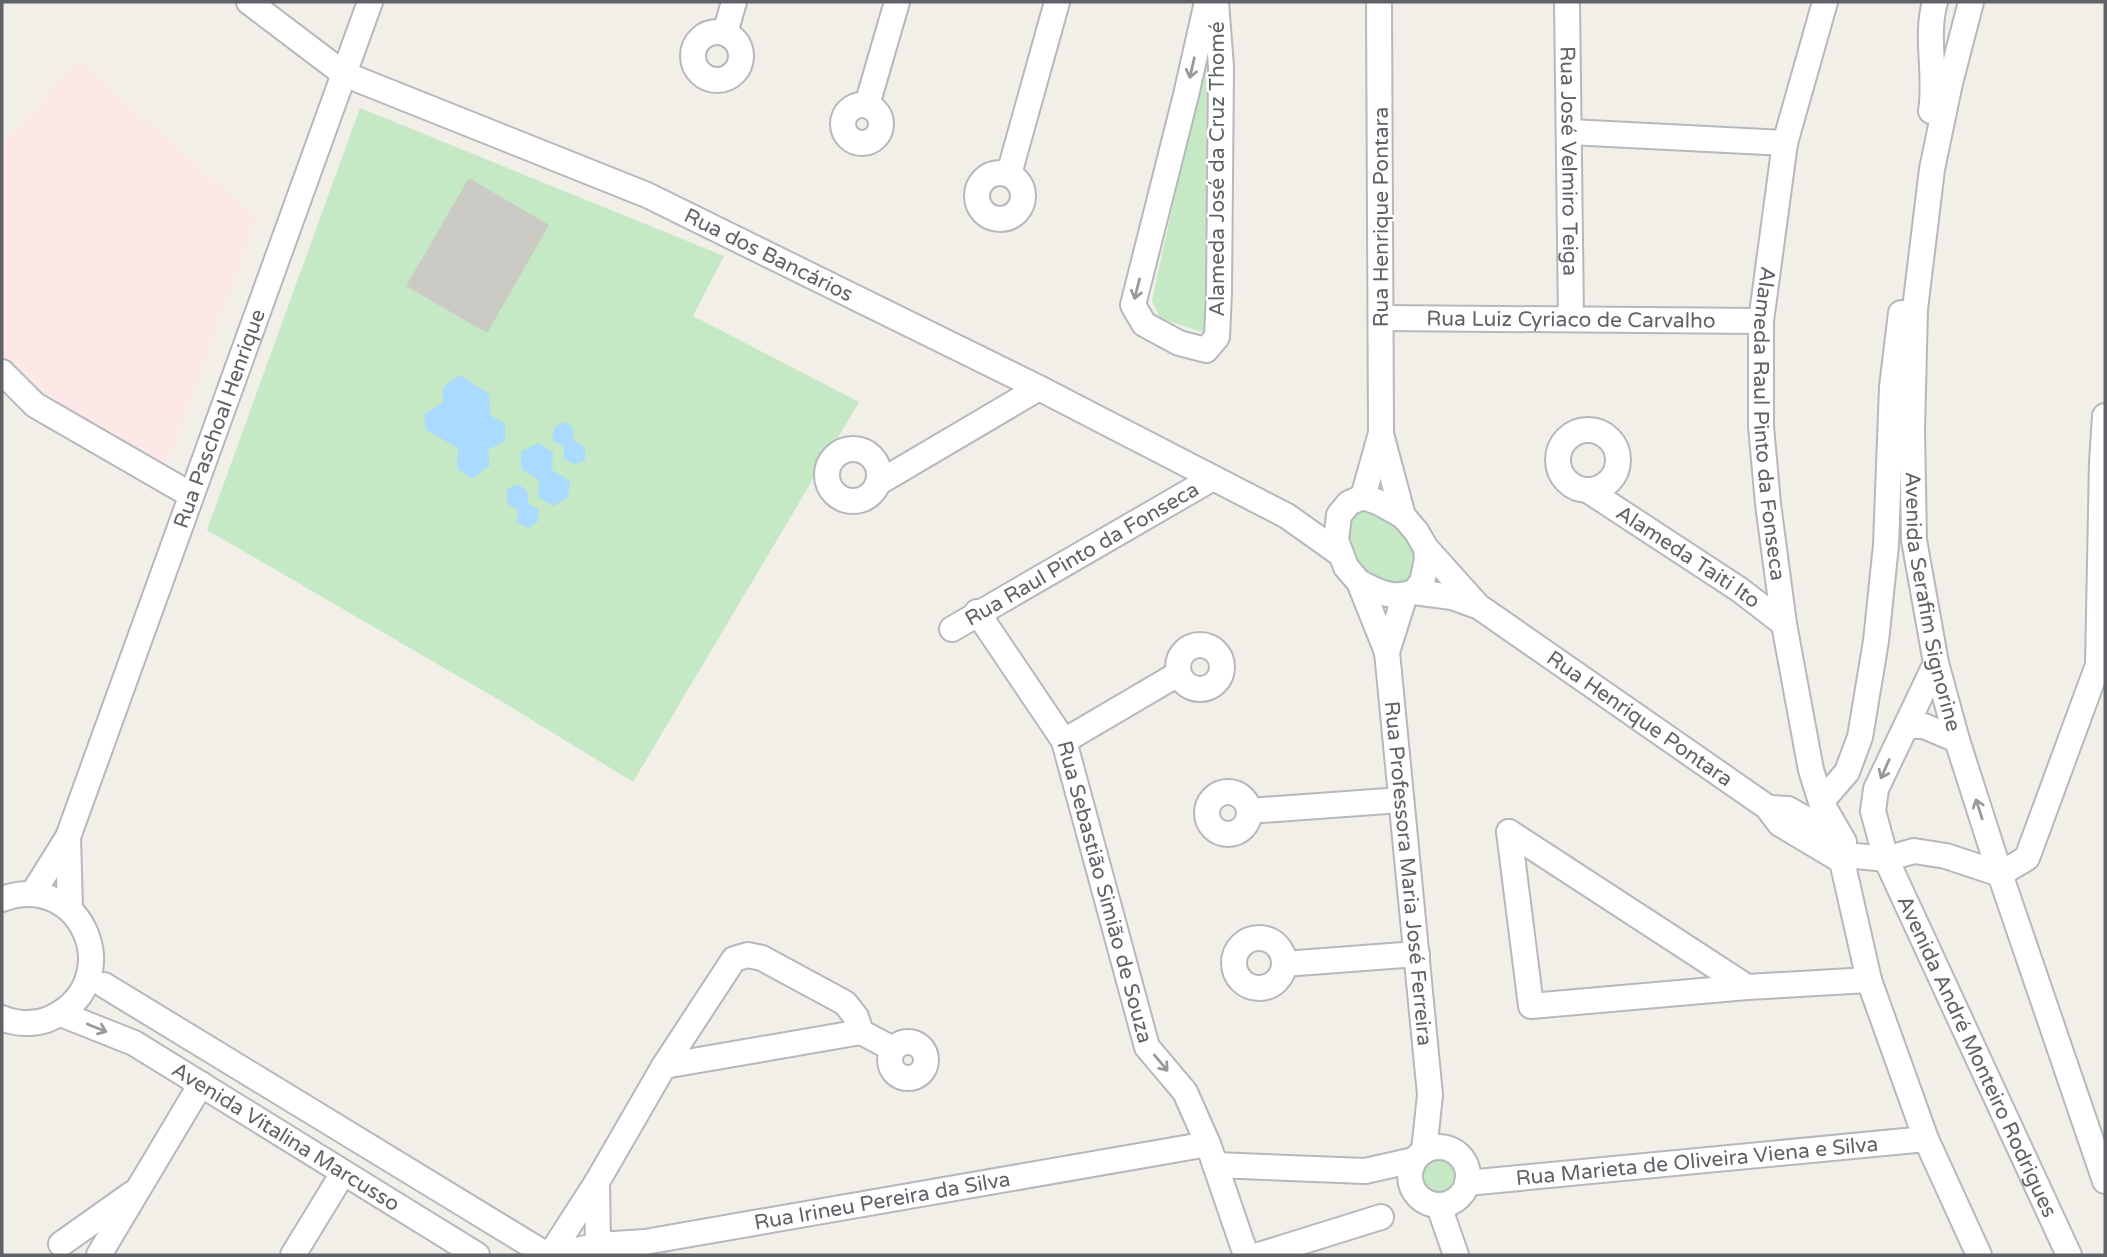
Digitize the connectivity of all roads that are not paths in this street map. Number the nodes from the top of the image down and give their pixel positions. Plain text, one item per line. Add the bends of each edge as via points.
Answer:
1 (249, 2) edge
2 (370, 2) edge
3 (734, 2) edge
4 (897, 2) edge
5 (1057, 2) edge
6 (1207, 2) edge
7 (1216, 2) edge
8 (1379, 2) edge
9 (1567, 2) edge
10 (1825, 2) edge
11 (1935, 2) edge
12 (1971, 2) edge
13 (724, 33) dead end
14 (344, 74) junction
15 (867, 105) dead end
16 (1570, 132) junction
17 (1786, 143) junction
18 (1009, 174) dead end
19 (1382, 318) junction
20 (1571, 319) junction
21 (1762, 321) junction
22 (2, 372) edge
23 (1039, 388) junction
24 (2105, 416) edge
25 (1381, 433) junction
26 (1213, 478) junction
27 (878, 483) dead end
28 (1589, 491) dead end
29 (191, 495) junction
30 (1363, 497) junction
31 (1339, 515) junction
32 (1287, 516) junction
33 (1404, 516) junction
34 (1426, 548) junction
35 (1339, 553) junction
36 (1359, 582) junction
37 (1409, 594) junction
38 (1478, 606) junction
39 (977, 612) junction
40 (1784, 624) junction
41 (952, 629) dead end
42 (1387, 652) junction
43 (1936, 663) junction
44 (2101, 665) edge
45 (1178, 674) dead end
46 (1908, 726) junction
47 (1956, 740) junction
48 (1064, 741) junction
49 (1401, 800) junction
50 (1821, 802) junction
51 (1249, 811) dead end
52 (68, 837) junction
53 (1848, 853) junction
54 (1886, 859) junction
55 (2000, 874) junction
56 (33, 893) junction
57 (2, 899) edge
58 (70, 909) junction
59 (1417, 954) junction
60 (1284, 964) dead end
61 (97, 975) junction
62 (1869, 980) junction
63 (1747, 987) junction
64 (61, 1014) junction
65 (2, 1018) edge
66 (860, 1032) junction
67 (134, 1043) junction
68 (893, 1049) dead end
69 (663, 1066) junction
70 (201, 1084) junction
71 (1430, 1095) junction
72 (1926, 1139) junction
73 (1453, 1150) junction
74 (1211, 1155) junction
75 (1419, 1156) junction
76 (1365, 1171) junction
77 (343, 1173) junction
78 (2105, 1181) edge
79 (597, 1182) junction
80 (1467, 1182) junction
81 (142, 1186) junction
82 (1414, 1193) junction
83 (1439, 1206) junction
84 (1381, 1217) dead end
85 (441, 1244) edge
86 (598, 1245) junction
87 (646, 1248) edge
88 (54, 1251) edge
89 (89, 1255) edge
90 (100, 1255) edge
91 (293, 1255) edge
92 (477, 1255) edge
93 (549, 1255) edge
94 (556, 1255) edge
95 (1246, 1255) edge
96 (1259, 1255) edge
97 (1456, 1255) edge
98 (1979, 1255) edge
99 (2069, 1255) edge

1 - 14 street, Rua dos Bancários
2 - 14 street, Rua Paschoal Henrique
3 - 13 street
4 - 15 street
5 - 18 street
6 -> 7 street, Alameda José da Cruz Thomé via 1133,305 1144,324 1179,343 1206,350 1217,337 1219,292 1221,67
8 - 19 street, Rua Henrique Pontara
9 - 16 street, Rua José Velmiro Teiga
10 - 17 street, Alameda Raul Pinto da Fonseca
11 - 50 street via 1931,40 1934,94 1892,387 1886,545 1876,642 1860,737 1847,772
12 - 43 street, Avenida Serafim Signorine via 1932,169 1915,309 1914,540
14 - 23 street, Rua dos Bancários via 647,195
14 - 29 street, Rua Paschoal Henrique
16 - 17 street
16 - 20 street, Rua José Velmiro Teiga
17 - 21 street, Alameda Raul Pinto da Fonseca
19 - 20 street, Rua Luiz Cyriaco de Carvalho
19 - 25 street, Rua Henrique Pontara
20 - 21 street, Rua Luiz Cyriaco de Carvalho
21 - 40 street, Alameda Raul Pinto da Fonseca via 1761,426
22 - 29 street via 35,405
23 - 26 street, Rua dos Bancários
23 - 27 street
24 - 44 street
25 - 30 street, Rua Henrique Pontara
25 - 33 street, Rua Henrique Pontara
26 - 32 street, Rua dos Bancários
26 - 39 street, Rua Raul Pinto da Fonseca
28 - 40 street, Alameda Taiti Ito via 1741,590
29 - 52 street, Rua Paschoal Henrique
30 - 31 street via 1349,503
30 - 33 street
31 - 32 street, Rua dos Bancários
31 - 35 street
32 - 35 street, Rua dos Bancários
33 - 34 street
34 - 37 street via 1422,582
34 - 38 street, Rua Henrique Pontara
35 - 36 street
36 - 37 street via 1394,597
36 - 42 street, Rua Professora Maria José Ferreira
37 - 38 street, Rua Henrique Pontara via 1452,597
37 - 42 street, Rua Professora Maria José Ferreira
38 - 53 street, Rua Henrique Pontara via 1767,807 1780,824
39 - 41 street, Rua Raul Pinto da Fonseca
39 - 48 street, Rua Sebastião Simião de Souza
40 - 50 street, Alameda Raul Pinto da Fonseca
42 - 49 street, Rua Professora Maria José Ferreira
43 - 46 street, Avenida André Monteiro Rodrigues
43 - 47 street, Avenida Serafim Signorine
44 - 55 street via 2027,858
45 - 48 street
46 - 47 street via 1924,726
46 -> 54 street, Avenida André Monteiro Rodrigues via 1876,789 1873,811
55 -> 47 street, Avenida Serafim Signorine
48 -> 74 street, Rua Sebastião Simião de Souza via 1147,1047 1185,1092
49 - 51 street
49 - 59 street, Rua Professora Maria José Ferreira
50 - 53 street, Alameda Raul Pinto da Fonseca
52 - 56 street, Rua Paschoal Henrique
52 - 58 street, Rua Paschoal Henrique
53 - 54 street
53 - 62 street, Alameda Raul Pinto da Fonseca
54 - 55 street via 1914,852 1936,854
54 - 99 street, Avenida André Monteiro Rodrigues
55 - 78 street, Avenida Serafim Signorine
56 - 57 street
56 - 58 street
58 - 61 street via 83,925
59 - 60 street
59 - 71 street, Rua Professora Maria José Ferreira
61 - 64 street
61 - 67 street
61 - 93 street
62 - 63 street
62 - 72 street, Alameda Raul Pinto da Fonseca
63 - 63 street via 1531,1006 1509,832 1736,979
64 - 65 street via 26,1023
64 -> 67 street, Avenida Vitalina Marcusso
66 - 68 street
66 - 69 street
66 - 69 street via 845,1003 762,958 748,955 734,959 723,972
67 - 70 street, Avenida Vitalina Marcusso
69 - 79 street
70 - 77 street, Avenida Vitalina Marcusso
70 - 81 street
71 - 73 street, Rua Professora Maria José Ferreira
71 - 75 street, Rua Professora Maria José Ferreira
72 - 80 street, Rua Marieta de Oliveira Viena e Silva
72 - 98 street, Alameda Raul Pinto da Fonseca
73 - 75 street via 1444,1147
73 - 80 street via 1466,1164
74 - 76 street, Rua Irineu Pereira da Silva
74 - 87 street, Rua Irineu Pereira da Silva
74 - 95 street, Rua Sebastião Simião de Souza
75 - 76 street, Rua Irineu Pereira da Silva
75 - 82 street via 1409,1177
76 - 82 street, Rua Irineu Pereira da Silva
77 - 85 street, Avenida Vitalina Marcusso
77 - 91 street
79 - 86 street
79 - 93 street
80 - 83 street via 1457,1199
81 - 88 street
81 - 90 street
82 - 83 street
83 - 97 street
84 - 96 street
85 - 92 street, Avenida Vitalina Marcusso
86 - 87 street, Rua Irineu Pereira da Silva
86 - 94 street, Rua Irineu Pereira da Silva
88 - 89 street via 75,1243

